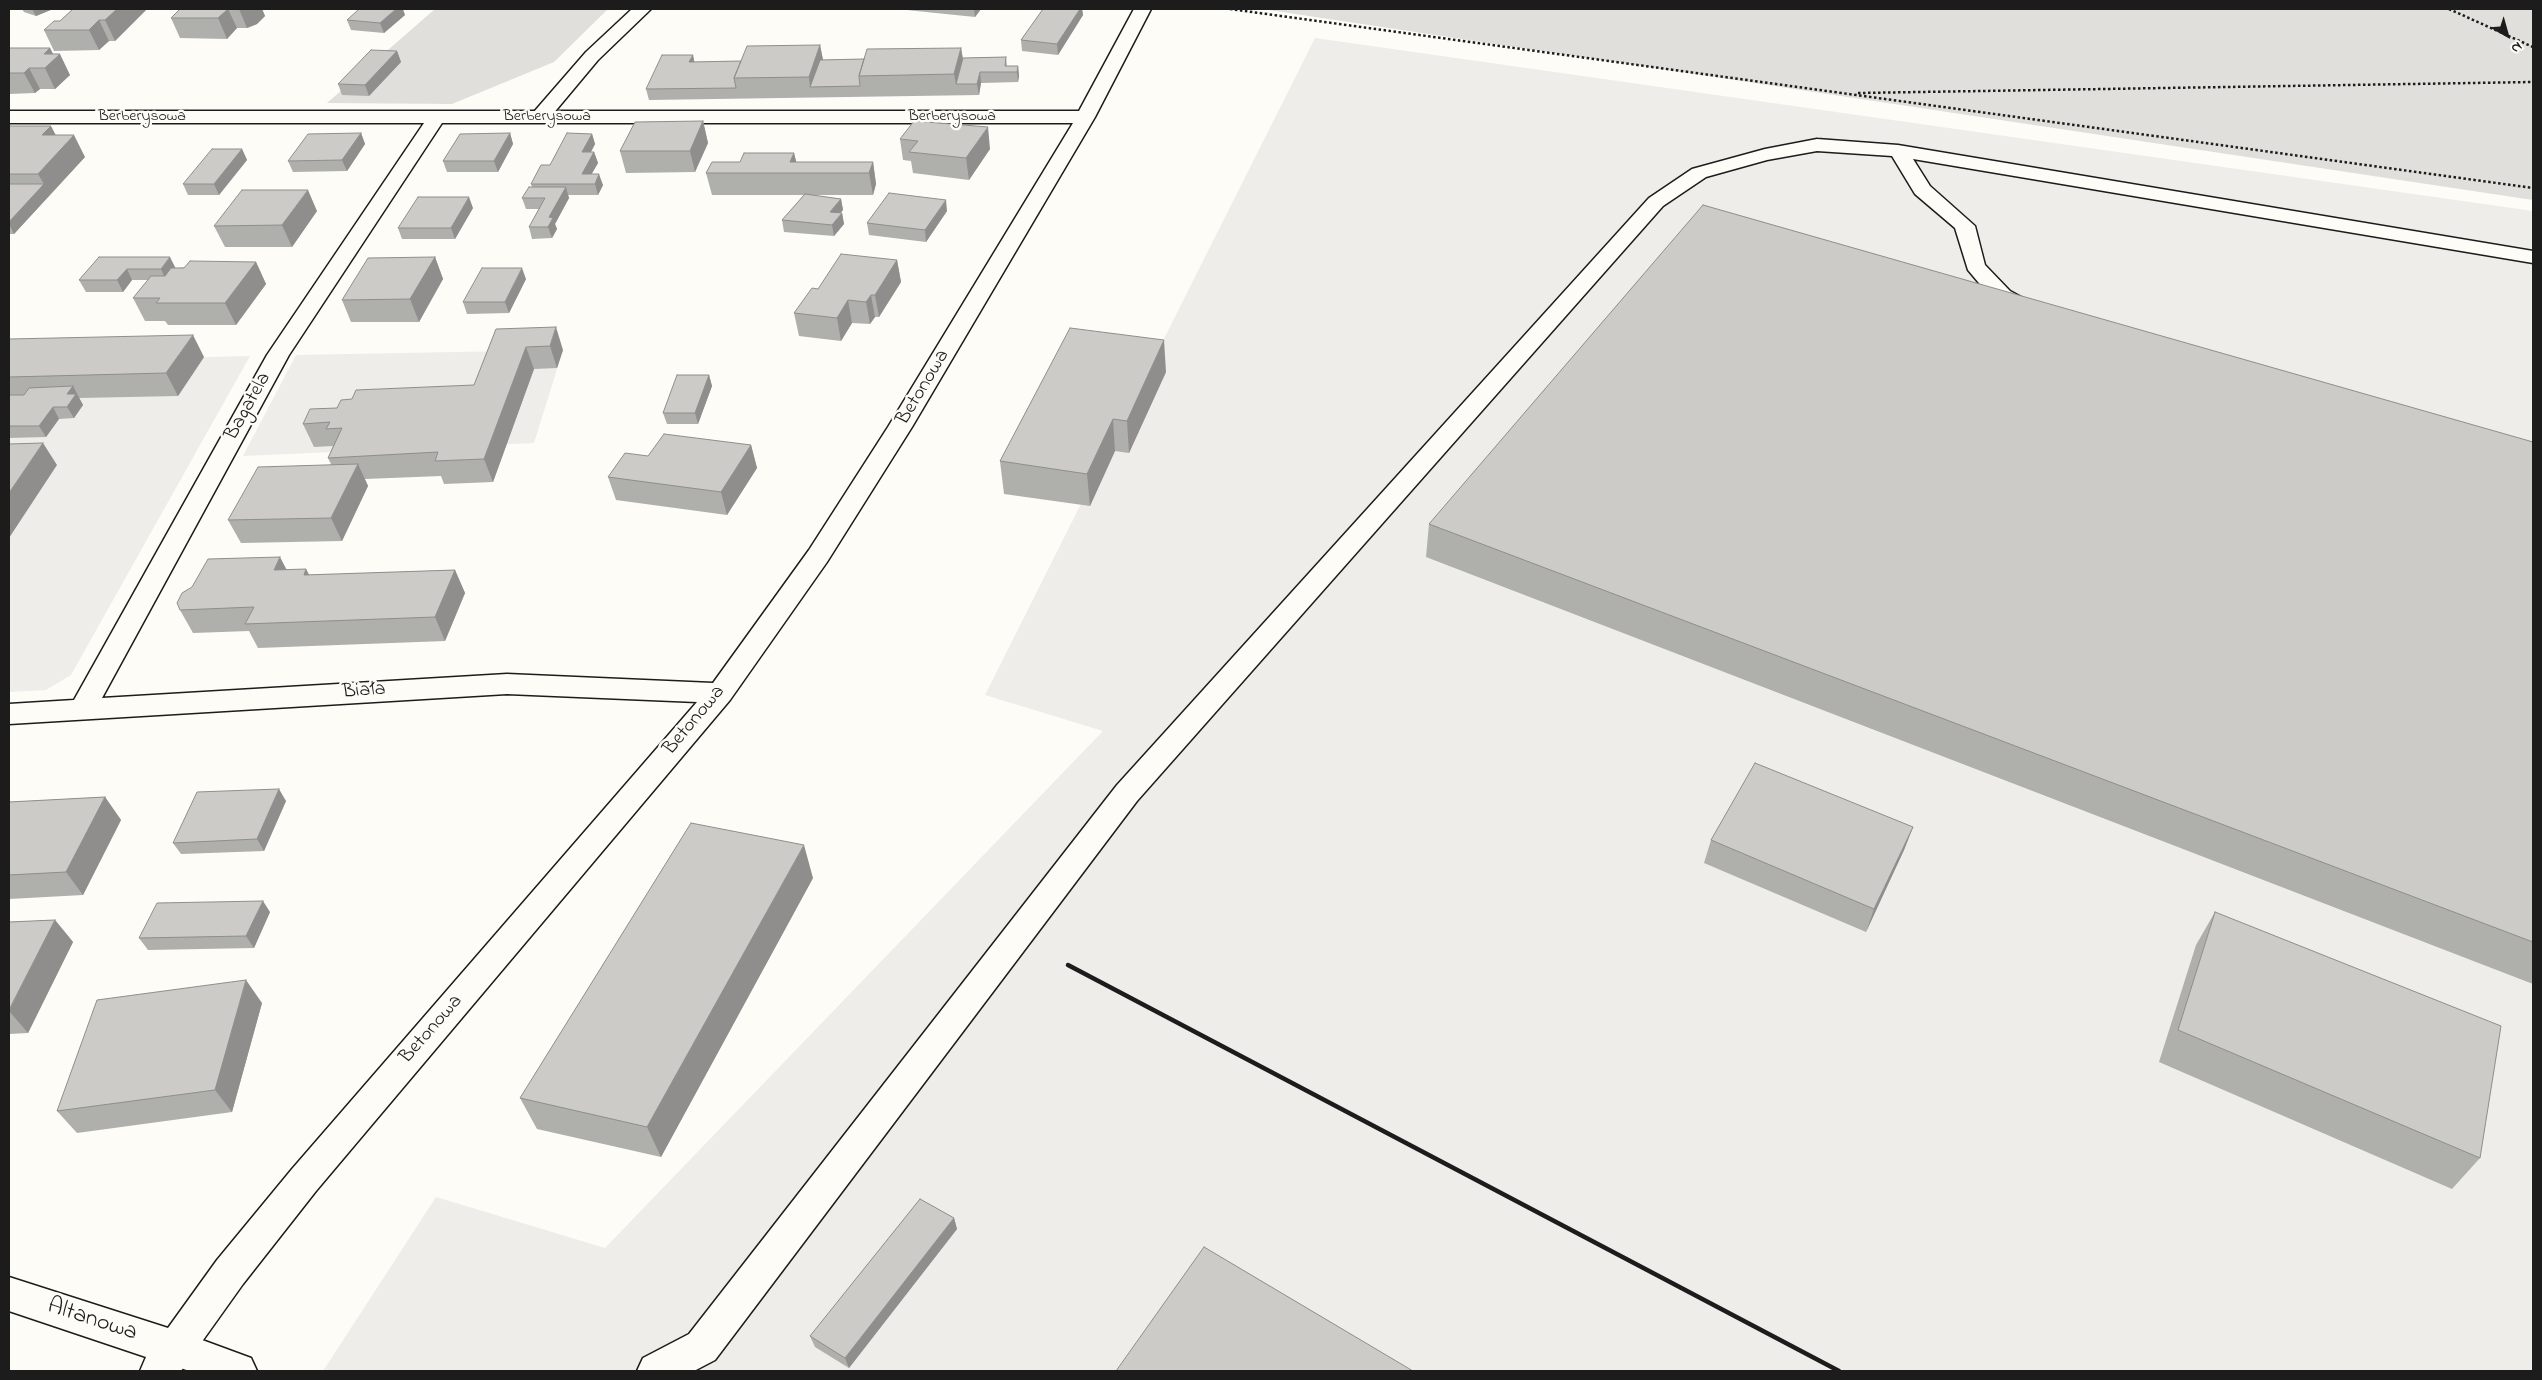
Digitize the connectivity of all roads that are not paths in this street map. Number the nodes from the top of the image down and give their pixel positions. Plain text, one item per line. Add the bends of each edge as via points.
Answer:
1 (642, 9) edge
2 (1142, 9) edge
3 (9, 117) edge
4 (540, 117) junction
5 (1086, 117) junction
6 (436, 118) junction
7 (1898, 151) junction
8 (2533, 257) edge
9 (2044, 318) edge
10 (720, 693) junction
11 (82, 710) junction
12 (9, 714) edge
13 (9, 1294) edge
14 (167, 1359) edge
15 (238, 1371) edge
16 (656, 1371) edge

1 - 4 street via 625,22
2 - 5 street, Betonowa
3 - 6 street, Berberysowa
4 - 5 street, Berberysowa
4 - 6 street, Berberysowa
5 - 10 street, Betonowa via 900,427 818,556
6 - 11 street, Bagatela via 278,355
7 - 8 street
7 - 9 street via 1922,190 1965,226 1976,266 1982,274 2002,296
7 - 16 street via 1817,145 1765,154 1700,172 1656,202 1127,793 702,1347
10 - 11 street, Biała via 507,684
10 - 14 street, Betonowa via 304,1180 230,1272
11 - 12 street, Biała
13 - 14 street, Altanowa
14 - 15 street, Altanowa

